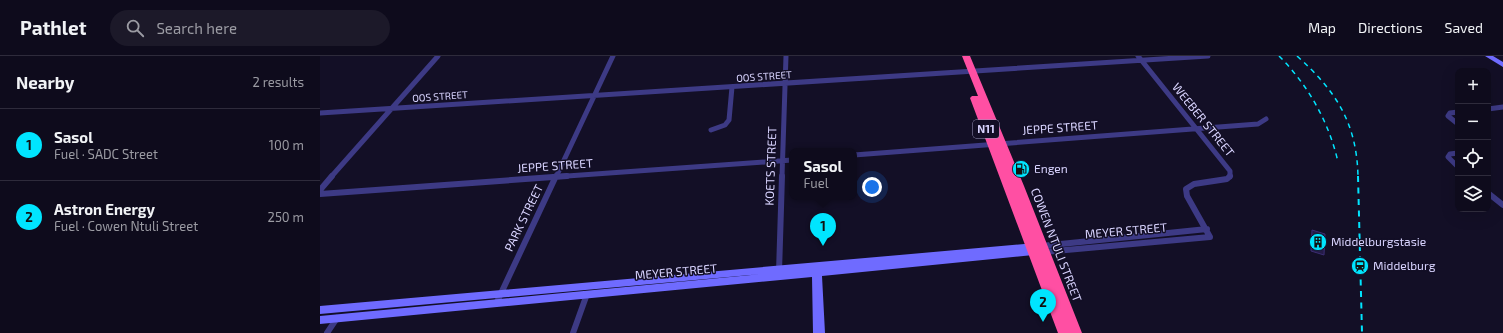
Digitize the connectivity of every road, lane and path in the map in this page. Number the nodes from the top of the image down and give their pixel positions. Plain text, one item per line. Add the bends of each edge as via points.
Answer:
1 (438, 56) edge
2 (613, 56) edge
3 (786, 56) edge
4 (959, 56) edge
5 (966, 56) edge
6 (1138, 56) edge
7 (1208, 56) edge
8 (1488, 56) edge
9 (1142, 61) junction
10 (1503, 65) edge
11 (968, 72) junction
12 (785, 83) junction
13 (732, 87) junction
14 (594, 96) junction
15 (394, 108) junction
16 (1503, 108) edge
17 (1491, 109) edge
18 (1455, 112) edge
19 (320, 113) edge
20 (1266, 119) dead end
21 (1455, 122) edge
22 (1196, 129) junction
23 (711, 130) dead end
24 (996, 144) junction
25 (1455, 153) edge
26 (857, 155) edge
27 (789, 160) edge
28 (782, 161) junction
29 (1455, 164) edge
30 (556, 177) junction
31 (320, 190) edge
32 (320, 194) edge
33 (1491, 195) edge
34 (1503, 205) edge
35 (1207, 229) junction
36 (1210, 236) joint
37 (1038, 249) junction
38 (818, 269) junction
39 (779, 272) junction
40 (587, 294) junction
41 (498, 299) junction
42 (320, 310) edge
43 (337, 318) junction
44 (320, 320) edge
45 (327, 333) edge
46 (573, 333) edge
47 (819, 333) edge
48 (1065, 333) edge
49 (1075, 333) edge

1 - 15 street
2 - 14 street, PARK STREET
3 - 12 street, KOETS STREET
4 - 11 highway, COWEN NTULI STREET / N11
5 - 11 highway, COWEN NTULI STREET / N11
6 - 9 street, WEEBER STREET
7 - 9 street, OOS STREET
8 - 10 main road
9 - 11 street, OOS STREET
9 - 22 street, WEEBER STREET
11 - 12 street, OOS STREET
11 - 24 highway, COWEN NTULI STREET / N11
12 - 13 street, OOS STREET
12 - 28 street, KOETS STREET
13 - 14 street, OOS STREET
13 - 23 street via 729,120
14 - 15 street, OOS STREET
14 - 30 street, PARK STREET
15 - 19 street, OOS STREET
15 - 31 street
16 - 17 street
18 - 21 street via 1448,116
20 - 22 street, JEPPE STREET via 1258,124
22 - 24 street, JEPPE STREET
22 - 35 street, WEEBER STREET via 1231,174 1227,179 1194,184 1186,189 1187,196
24 - 26 street, JEPPE STREET
24 - 37 highway, COWEN NTULI STREET / N11
25 - 29 street via 1448,157
27 - 28 street, JEPPE STREET
28 - 30 street, JEPPE STREET
28 - 39 street, KOETS STREET
30 - 32 street, JEPPE STREET
30 - 41 street, PARK STREET
33 - 34 street
35 - 36 street, WEEBER STREET
35 - 37 street, MEYER STREET
36 - 37 street, MEYER STREET
37 - 38 main road, MEYER STREET
37 - 48 highway, COWEN NTULI STREET / N11
37 - 49 highway, COWEN NTULI STREET / N11
38 - 39 main road, MEYER STREET
38 - 47 main road
39 - 40 main road, MEYER STREET
39 - 41 main road
40 - 41 main road, MEYER STREET
40 - 46 street
41 - 42 main road
41 - 43 main road, MEYER STREET
43 - 44 main road, MEYER STREET
43 - 45 street

